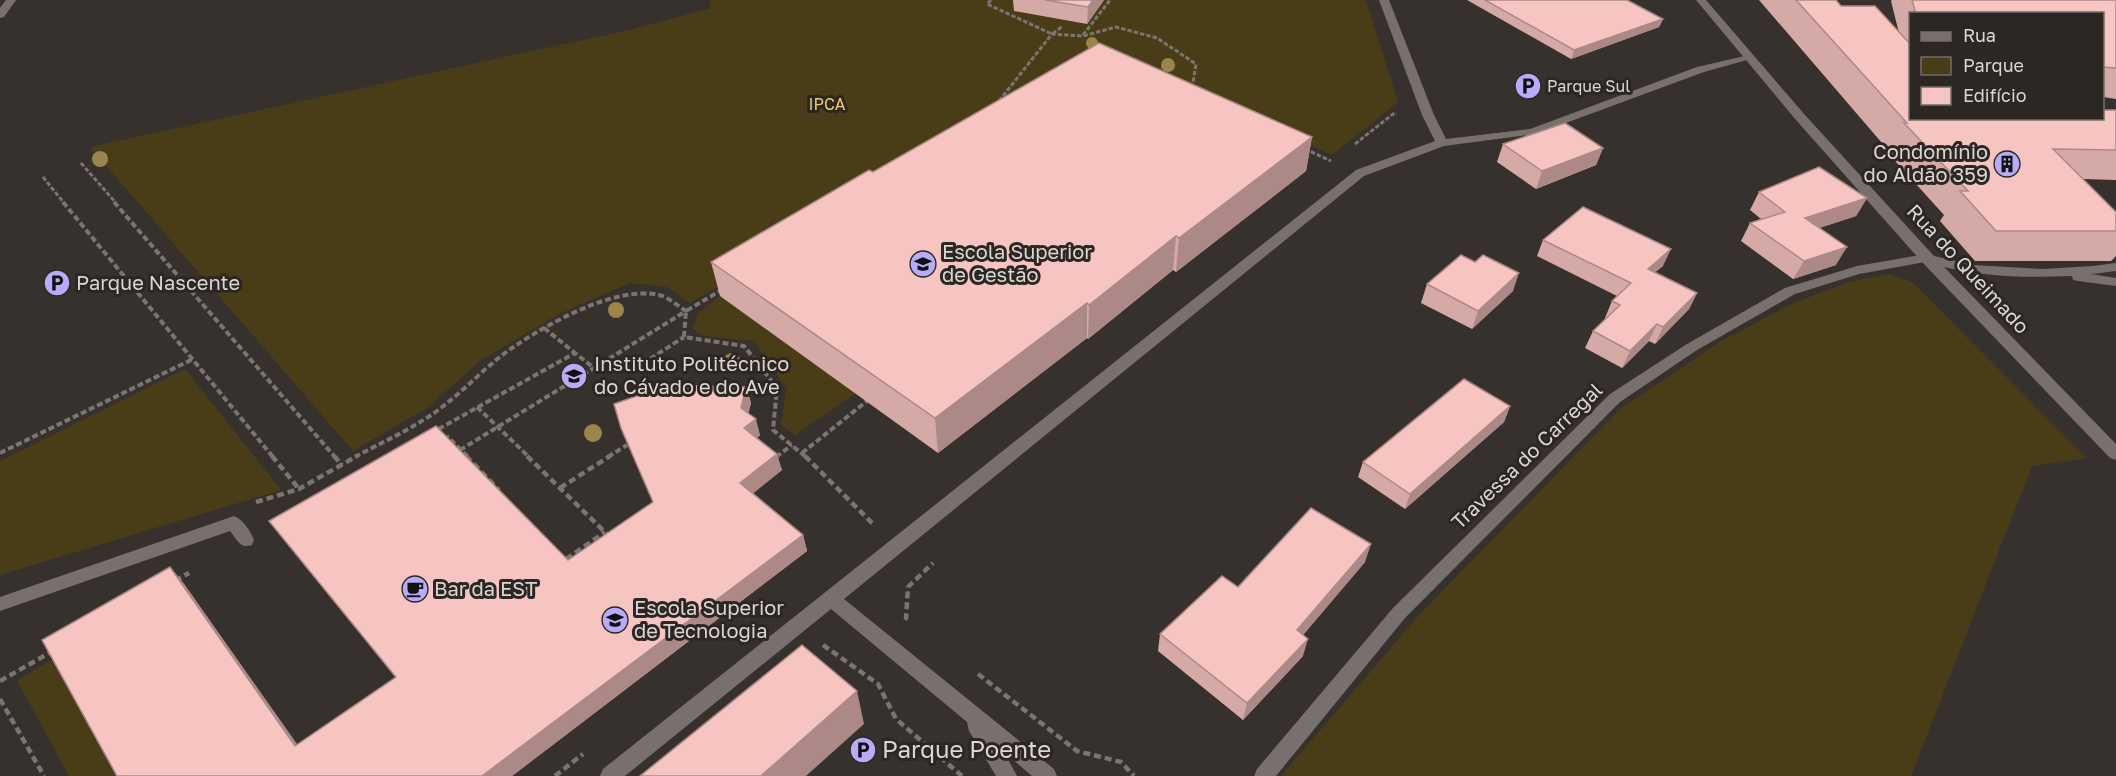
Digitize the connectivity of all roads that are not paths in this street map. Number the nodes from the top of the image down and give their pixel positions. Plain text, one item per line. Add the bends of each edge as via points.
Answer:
1 (11, 0) edge
2 (1384, 0) edge
3 (1701, 0) edge
4 (0, 15) edge
5 (1749, 58) junction
6 (1518, 124) dead end
7 (1532, 132) junction
8 (1442, 143) junction
9 (1926, 258) junction
10 (2116, 267) edge
11 (2043, 273) junction
12 (2116, 282) edge
13 (2116, 454) edge
14 (246, 540) dead end
15 (830, 598) junction
16 (0, 604) edge
17 (970, 714) junction
18 (610, 776) edge
19 (1007, 776) edge
20 (1047, 776) edge
21 (1264, 776) edge

1 - 4 street
2 - 8 street
3 - 5 street, Rua do Queimado
5 - 7 street via 1701,69
5 - 9 street, Rua do Queimado
6 - 7 street
7 - 8 street
8 - 15 street via 1360,173
9 - 11 street via 1972,269
9 - 13 street, Rua do Queimado
9 - 21 street, Travessa do Carregal via 1857,270 1790,291 1692,347 1615,398 1399,613
10 - 11 street
11 - 12 street
14 - 16 street via 234,523
15 - 17 street
15 - 18 street
17 - 19 street
17 - 20 street

